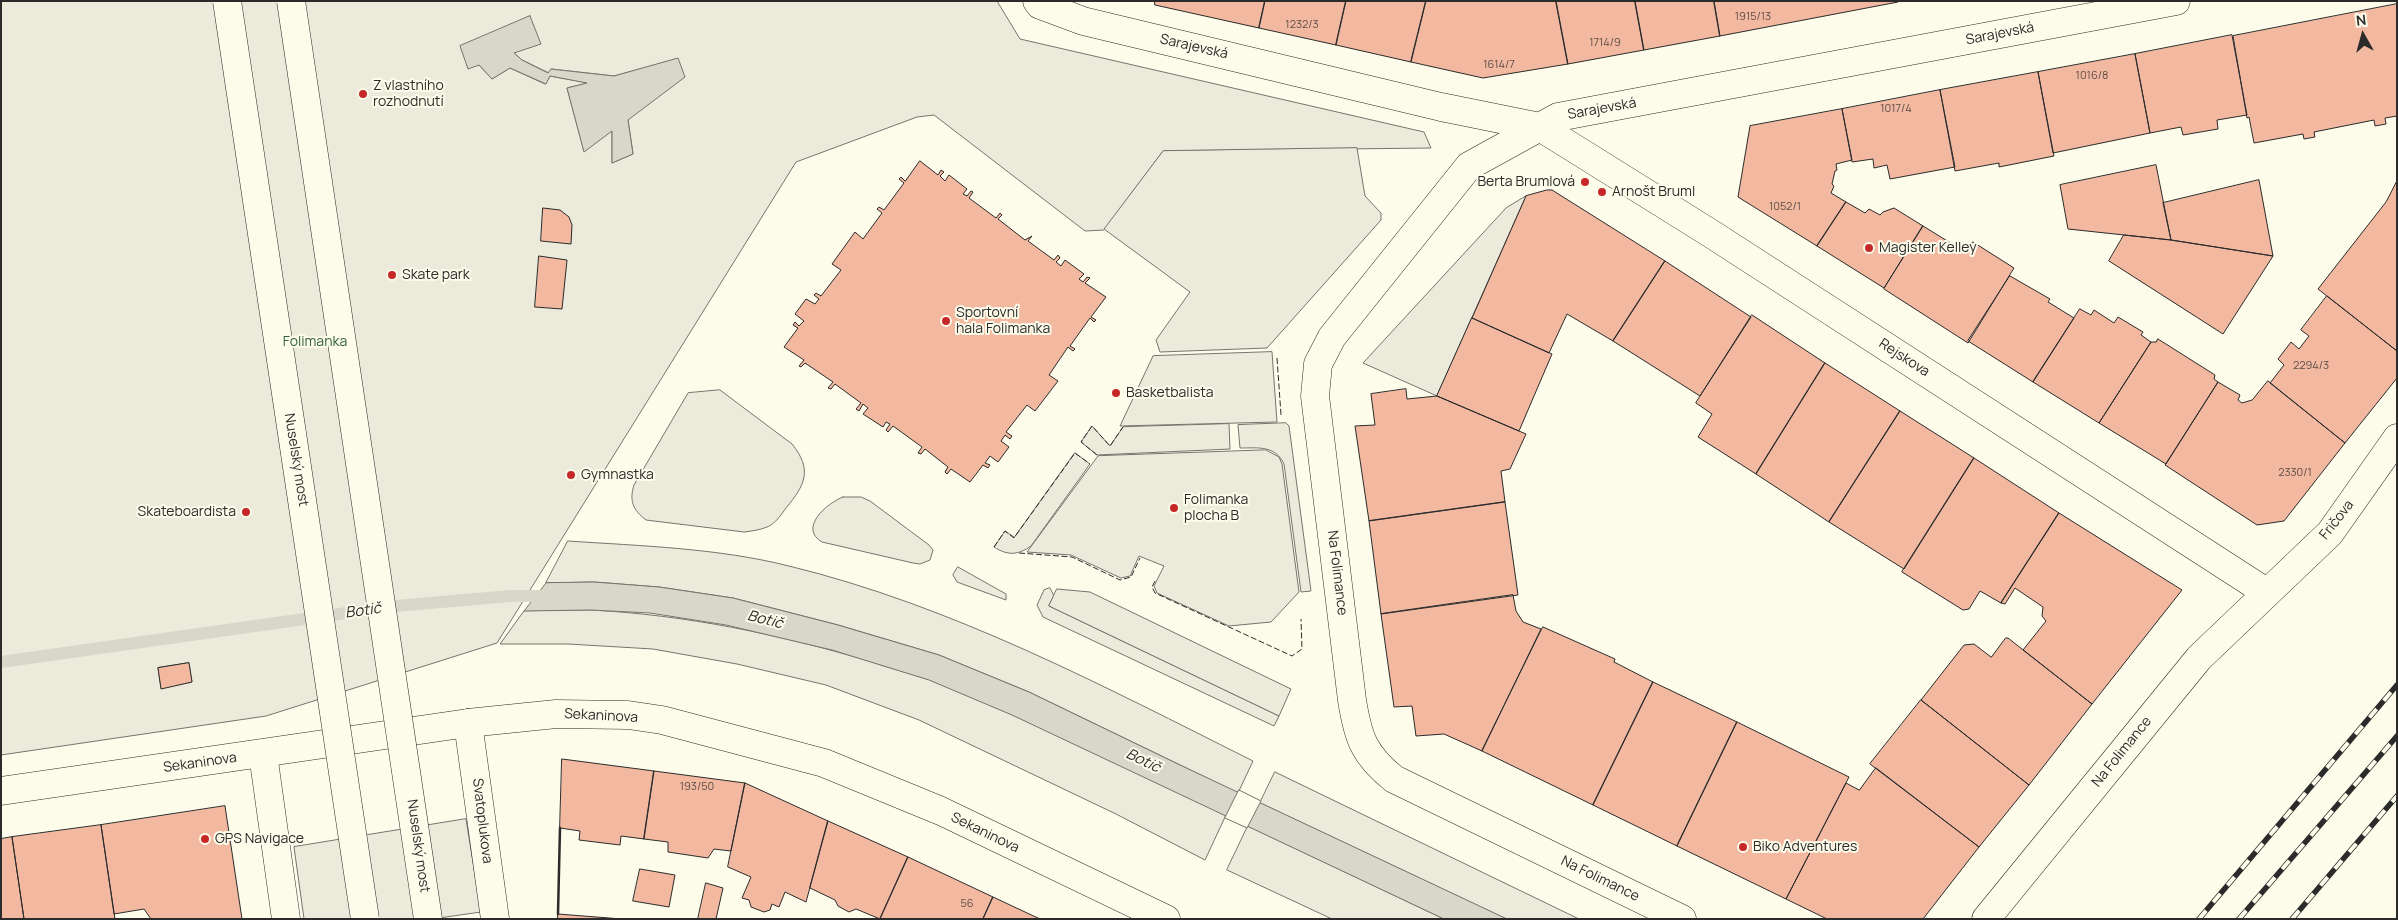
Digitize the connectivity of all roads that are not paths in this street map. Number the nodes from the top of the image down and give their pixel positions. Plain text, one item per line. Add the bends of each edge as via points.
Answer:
1 (227, 1) edge
2 (292, 1) edge
3 (1038, 1) edge
4 (2176, 1) edge
5 (1540, 127) junction
6 (2397, 438) edge
7 (2266, 592) junction
8 (468, 723) junction
9 (263, 754) junction
10 (1, 791) edge
11 (1163, 918) edge
12 (286, 919) edge
13 (365, 919) edge
14 (428, 919) edge
15 (495, 919) edge
16 (1682, 919) edge
17 (1986, 919) edge

1 - 13 street, Nuselský most, bridge
2 - 14 street, Nuselský most, bridge
3 - 5 street, Sarajevská via 1040,5 1083,21 1441,107
4 - 5 street, Sarajevská via 1558,117
5 - 7 street, Rejskova
5 - 16 street, Na Folimance via 1469,166 1332,337 1318,364 1315,396 1356,724 1369,756 1394,779
6 - 7 street, Fričova via 2330,533
7 - 17 street, Na Folimance via 2199,658
8 - 9 street, Sekaninova
8 - 11 street, Sekaninova via 556,714 628,716 670,722 824,763 941,812
8 - 15 street, Svatoplukova
9 - 10 street, Sekaninova
9 - 12 street

